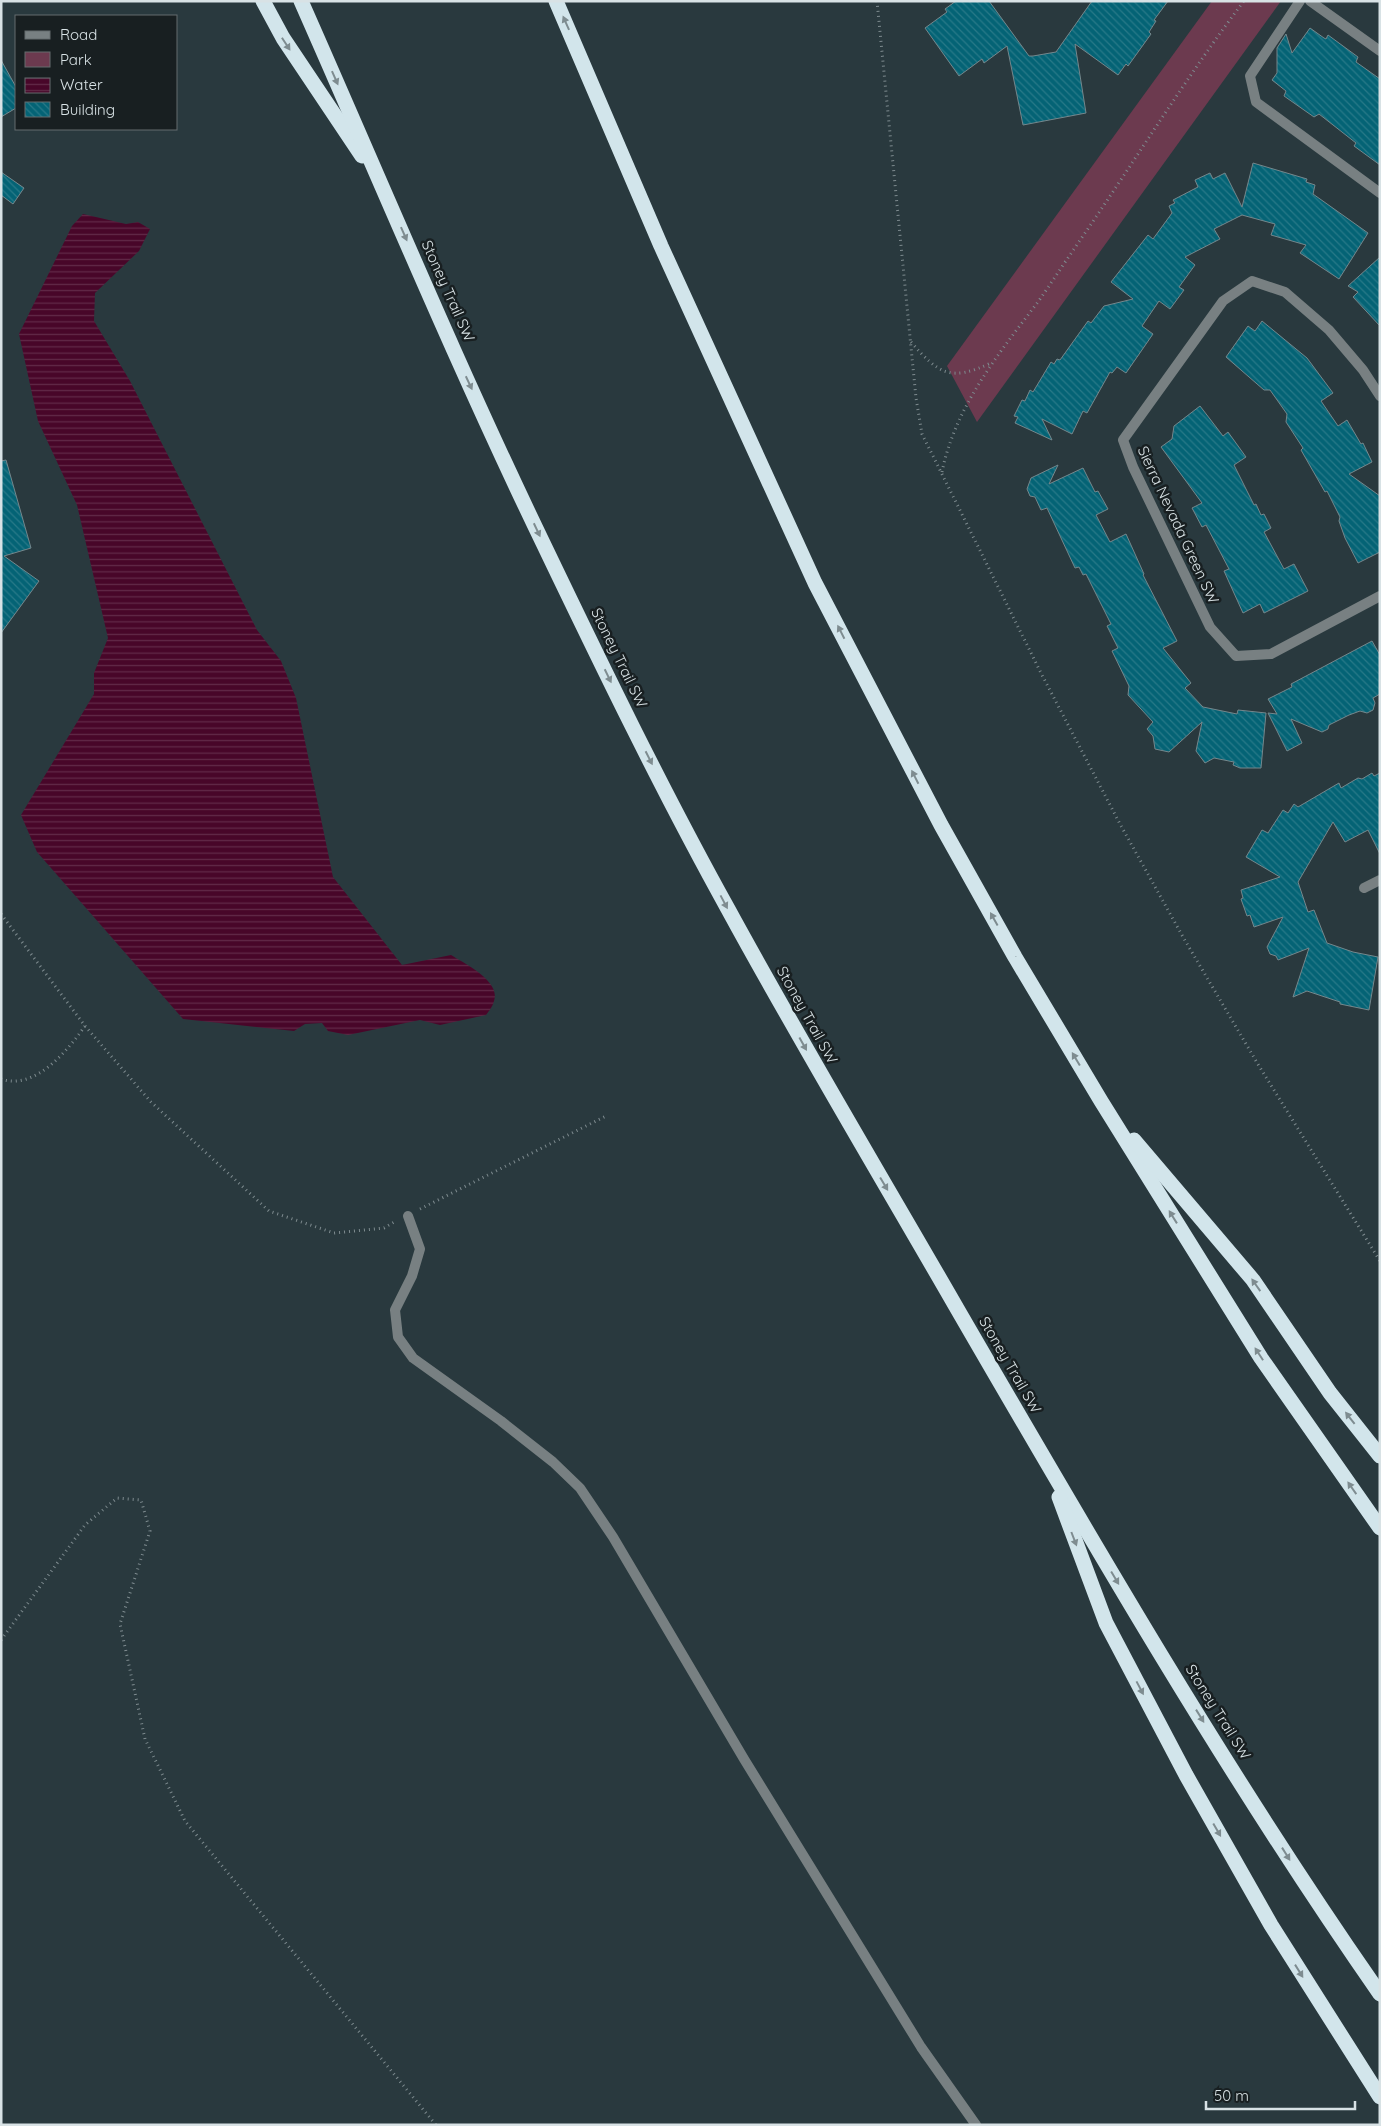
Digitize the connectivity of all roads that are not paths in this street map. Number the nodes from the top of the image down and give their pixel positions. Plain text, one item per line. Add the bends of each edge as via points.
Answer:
1 (263, 1) edge
2 (301, 1) edge
3 (556, 1) edge
4 (1300, 1) edge
5 (1310, 1) edge
6 (1380, 51) edge
7 (384, 189) junction
8 (1380, 193) edge
9 (1380, 396) edge
10 (1380, 596) edge
11 (1380, 880) edge
12 (1364, 888) dead end
13 (1101, 1101) junction
14 (408, 1216) road end
15 (1380, 1456) edge
16 (1045, 1461) junction
17 (1380, 1528) edge
18 (1380, 1994) edge
19 (1380, 2097) edge
20 (976, 2125) edge

1 -> 7 highway via 282,38
2 -> 7 highway, Stoney Trail SW
13 -> 3 highway via 941,825 815,583 661,246
4 - 8 street via 1250,76 1256,102
5 - 6 street
7 -> 16 highway, Stoney Trail SW via 540,538 724,902
9 - 10 street, Sierra Nevada Green SW via 1329,330 1285,292 1252,281 1223,301 1123,440 1210,627 1236,656 1271,654
11 - 12 street
15 -> 13 highway via 1330,1393 1253,1280
17 -> 13 highway via 1261,1358
14 - 20 street via 420,1249 412,1276 395,1310 398,1337 413,1358 553,1462 580,1488 613,1537 744,1759 921,2047
16 -> 18 highway, Stoney Trail SW via 1301,1878
16 -> 19 highway via 1106,1622 1168,1742 1271,1925

